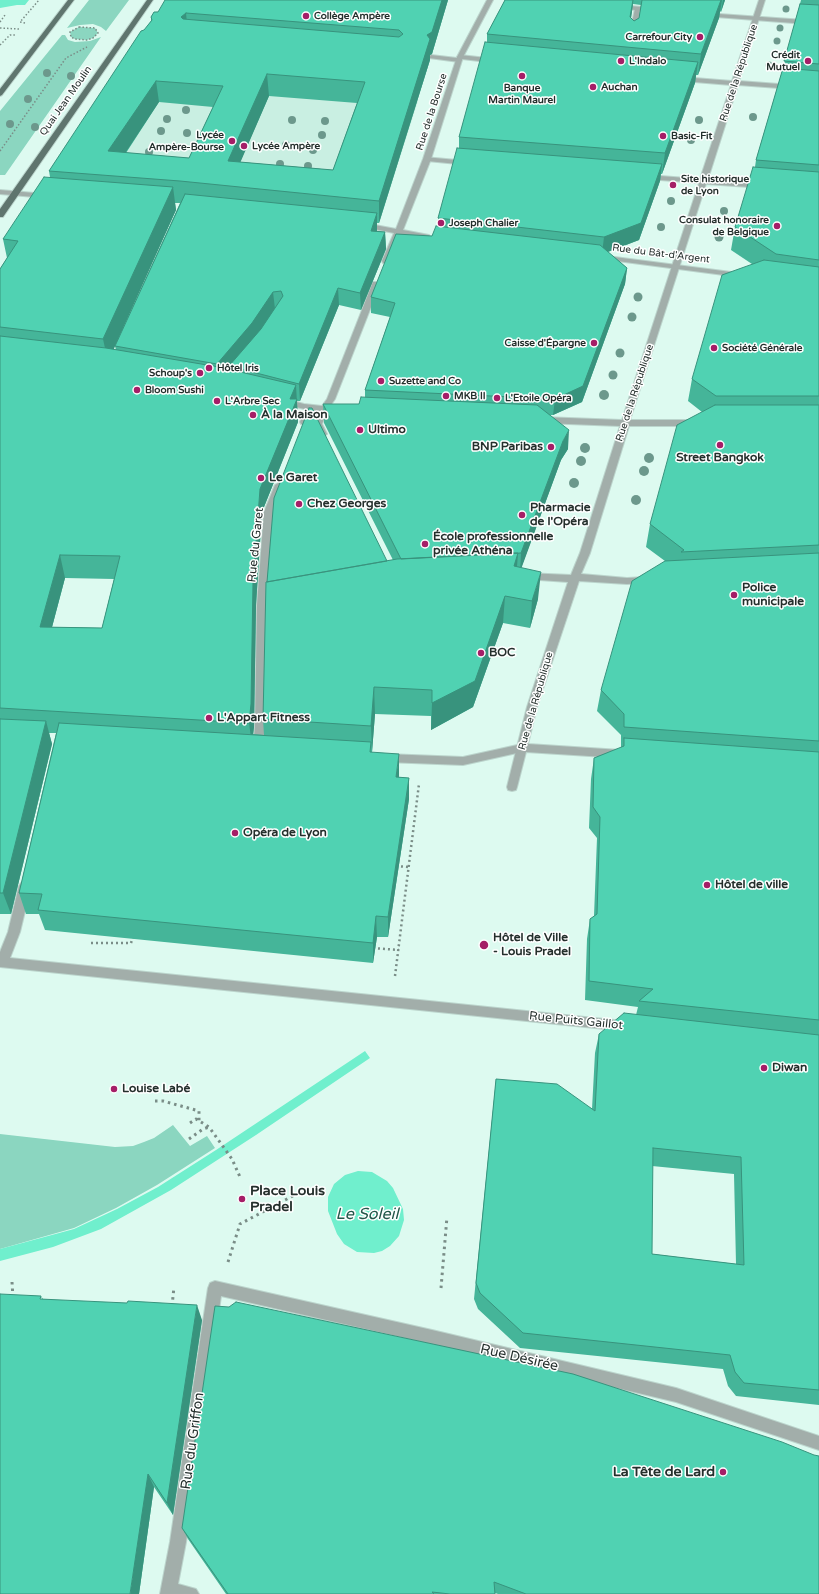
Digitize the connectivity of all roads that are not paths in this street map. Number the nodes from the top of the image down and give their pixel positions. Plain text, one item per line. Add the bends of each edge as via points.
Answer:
1 (71, 0) edge
2 (150, 0) edge
3 (490, 0) edge
4 (762, 0) edge
5 (606, 6) edge
6 (637, 9) junction
7 (660, 11) edge
8 (698, 14) edge
9 (756, 19) junction
10 (819, 23) edge
11 (632, 39) edge
12 (431, 58) edge
13 (460, 59) junction
14 (502, 61) edge
15 (671, 78) edge
16 (735, 83) junction
17 (819, 89) edge
18 (0, 94) edge
19 (427, 159) junction
20 (474, 163) edge
21 (642, 177) edge
22 (704, 182) junction
23 (771, 187) edge
24 (0, 192) edge
25 (14, 193) junction
26 (57, 197) edge
27 (0, 215) edge
28 (353, 224) edge
29 (398, 232) junction
30 (435, 238) edge
31 (590, 256) edge
32 (676, 266) junction
33 (748, 276) edge
34 (272, 398) edge
35 (324, 409) junction
36 (337, 410) edge
37 (535, 420) edge
38 (625, 423) junction
39 (702, 423) edge
40 (300, 432) edge
41 (328, 444) edge
42 (283, 475) edge
43 (518, 576) edge
44 (575, 578) junction
45 (659, 579) edge
46 (522, 748) junction
47 (258, 750) edge
48 (629, 755) edge
49 (373, 757) edge
50 (512, 787) dead end
51 (27, 875) edge
52 (1, 962) edge
53 (640, 1028) edge
54 (215, 1288) joint
55 (819, 1443) edge
56 (169, 1592) edge
57 (191, 1594) edge

1 - 18 main road
2 - 25 main road, Quai Jean Moulin
3 - 13 street, Rue de la Bourse
4 - 9 street, Rue de la République
5 - 6 street
6 - 7 street
6 - 11 street
8 - 9 street
9 - 10 street
9 - 16 street, Rue de la République
12 - 13 street
13 - 14 street
13 - 19 street, Rue de la Bourse
15 - 16 street
16 - 17 street
16 - 22 street, Rue de la République
19 - 20 street
19 - 29 street, Rue de la Bourse
21 - 22 street
22 - 23 street
22 - 32 street, Rue de la République
24 - 25 street
25 - 26 street
25 - 27 main road, Quai Jean Moulin
28 - 29 street via 376,226
29 - 30 street
29 - 35 street via 331,399
31 - 32 street, Rue du Bât-d'Argent
32 - 33 street, Rue du Bât-d'Argent
32 - 38 street, Rue de la République
34 - 35 street via 304,407
35 - 36 street
35 - 40 street via 306,417
35 - 41 street via 318,424
37 - 38 street
38 - 39 street
38 - 44 street, Rue de la République
42 - 47 street, Rue du Garet via 269,512
43 - 44 street
44 - 45 street via 627,581
44 - 46 street, Rue de la République via 534,701
46 - 48 street
46 - 49 street via 463,762
46 - 50 street, Rue de la République
51 - 52 street via 14,932
52 - 53 street, Rue Puits Gaillot
54 - 55 street, Rue Désirée via 676,1395
54 - 56 street, Rue du Griffon
56 - 57 street

